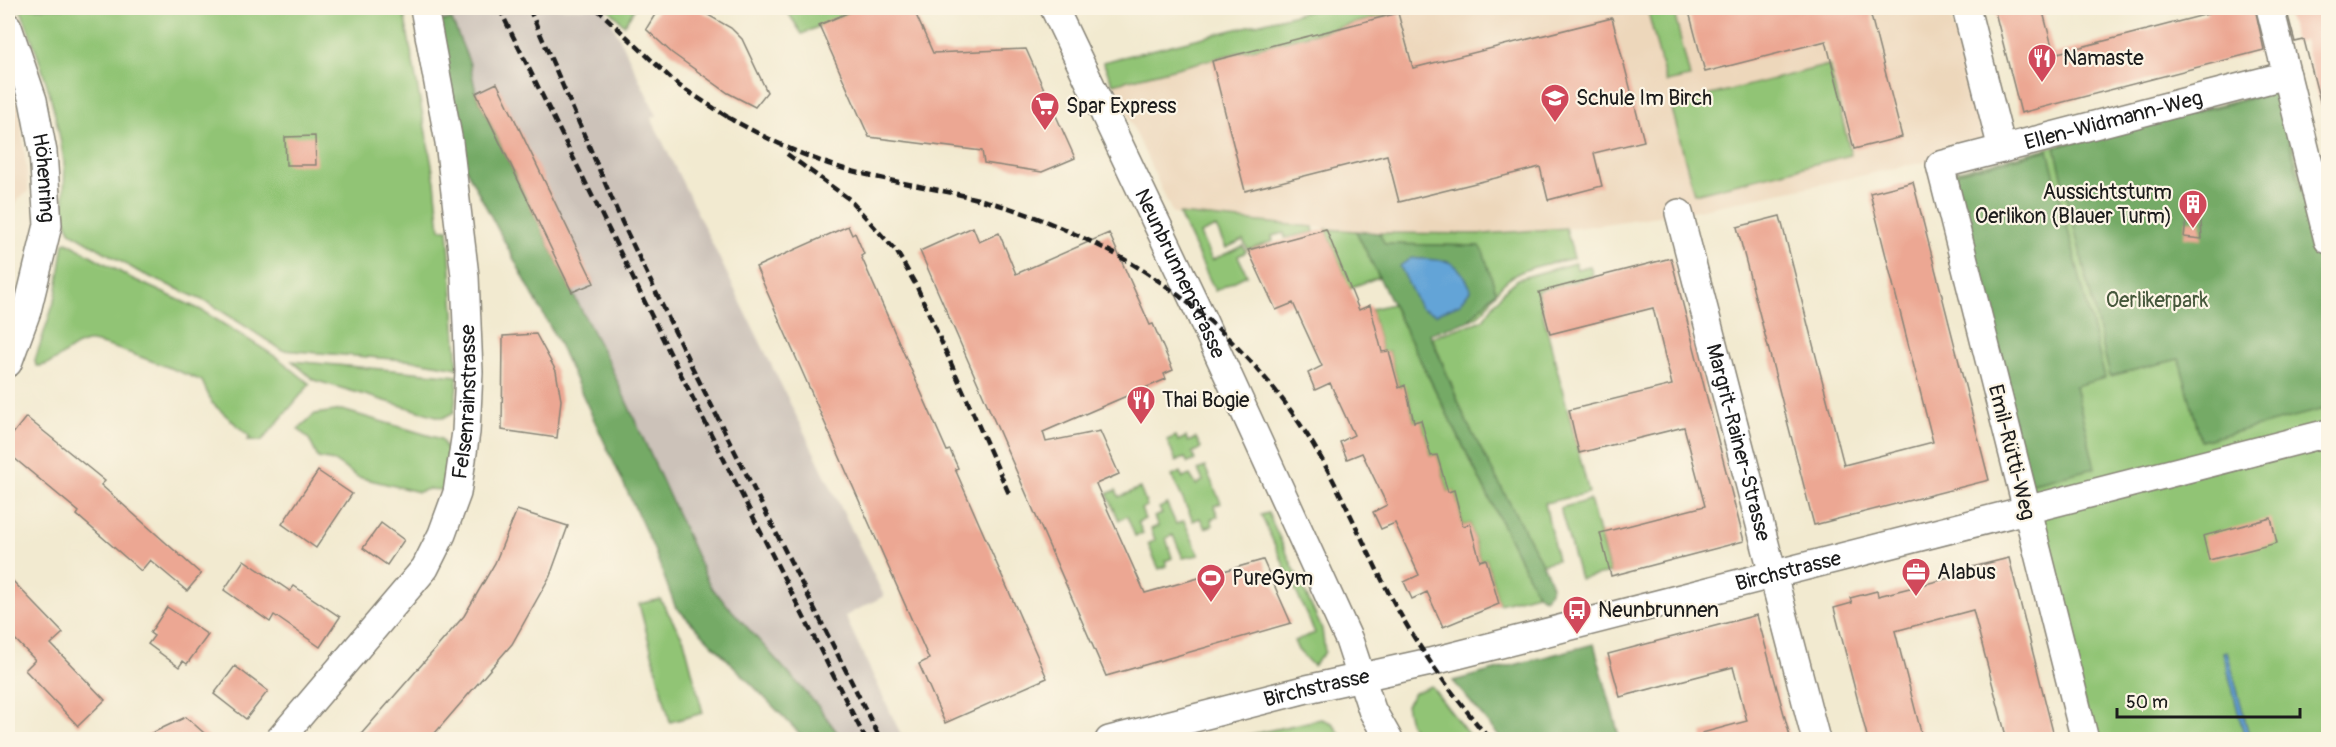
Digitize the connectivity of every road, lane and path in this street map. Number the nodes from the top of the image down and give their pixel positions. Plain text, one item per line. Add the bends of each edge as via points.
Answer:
1 (424, 8) edge
2 (1054, 8) edge
3 (1966, 8) edge
4 (2270, 8) edge
5 (8, 27) edge
6 (2287, 75) junction
7 (2002, 149) junction
8 (1940, 165) joint
9 (1679, 213) dead end
10 (2328, 240) edge
11 (8, 363) edge
12 (2328, 433) edge
13 (2026, 509) junction
14 (1773, 574) junction
15 (1361, 677) junction
16 (279, 740) edge
17 (1109, 740) edge
18 (1389, 740) edge
19 (1816, 740) edge
20 (2085, 740) edge

1 - 16 street, Felsenrainstrasse via 449,142 465,276 469,372 457,493 425,568
2 - 15 street, Neunbrunnenstrasse via 1220,358 1349,640
3 - 7 street
4 - 6 street
5 - 11 street, Höhenring via 33,100 44,162 48,225 27,311
6 - 7 street, Ellen-Widmann-Weg
6 - 10 street
7 - 8 street, Ellen-Widmann-Weg
8 - 13 street, Emil-Rütti-Weg
9 - 14 street, Margrit-Rainer-Strasse
12 - 13 street, Birchstrasse
13 - 14 street, Birchstrasse
13 - 20 street, Emil-Rütti-Weg
14 - 15 street, Birchstrasse
14 - 19 street, Margrit-Rainer-Strasse
15 - 17 street, Birchstrasse
15 - 18 street, Neunbrunnenstrasse via 1372,710

